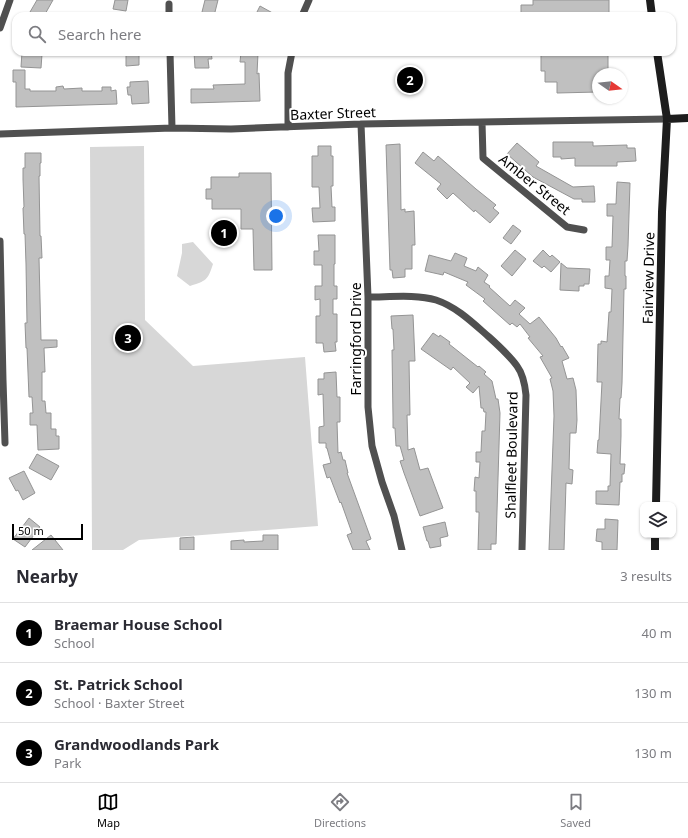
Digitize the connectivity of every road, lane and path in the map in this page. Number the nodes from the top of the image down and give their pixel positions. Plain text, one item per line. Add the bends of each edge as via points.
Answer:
1 (10, 0) edge
2 (309, 0) edge
3 (650, 0) edge
4 (169, 4) dead end
5 (169, 12) edge
6 (304, 12) edge
7 (652, 12) edge
8 (0, 28) edge
9 (170, 56) edge
10 (291, 56) edge
11 (658, 56) edge
12 (688, 118) edge
13 (667, 119) junction
14 (482, 122) junction
15 (361, 124) junction
16 (288, 127) junction
17 (172, 128) junction
18 (0, 134) edge
19 (584, 230) dead end
20 (0, 241) edge
21 (368, 297) junction
22 (1, 380) edge
23 (5, 442) dead end
24 (656, 502) edge
25 (655, 538) edge
26 (402, 550) edge
27 (522, 550) edge
28 (655, 550) edge

1 - 8 street
2 - 6 street
3 - 7 main road
4 - 5 street
9 - 17 street
10 - 16 street via 288,73
11 - 13 main road, Fairview Drive
12 - 13 main road
13 - 14 street, Baxter Street
13 - 24 main road, Fairview Drive via 662,212
14 - 15 street, Baxter Street
14 - 19 street, Amber Street via 483,158 567,227
15 - 16 street, Baxter Street
15 - 21 street, Farringford Drive
16 - 17 street, Baxter Street
17 - 18 street, Baxter Street
20 - 22 street
21 - 26 street, Farringford Drive via 368,407 372,446
21 - 27 street, Shalfleet Boulevard via 419,297 436,300 466,317 518,367 524,380 526,395
22 - 23 street
25 - 28 main road

